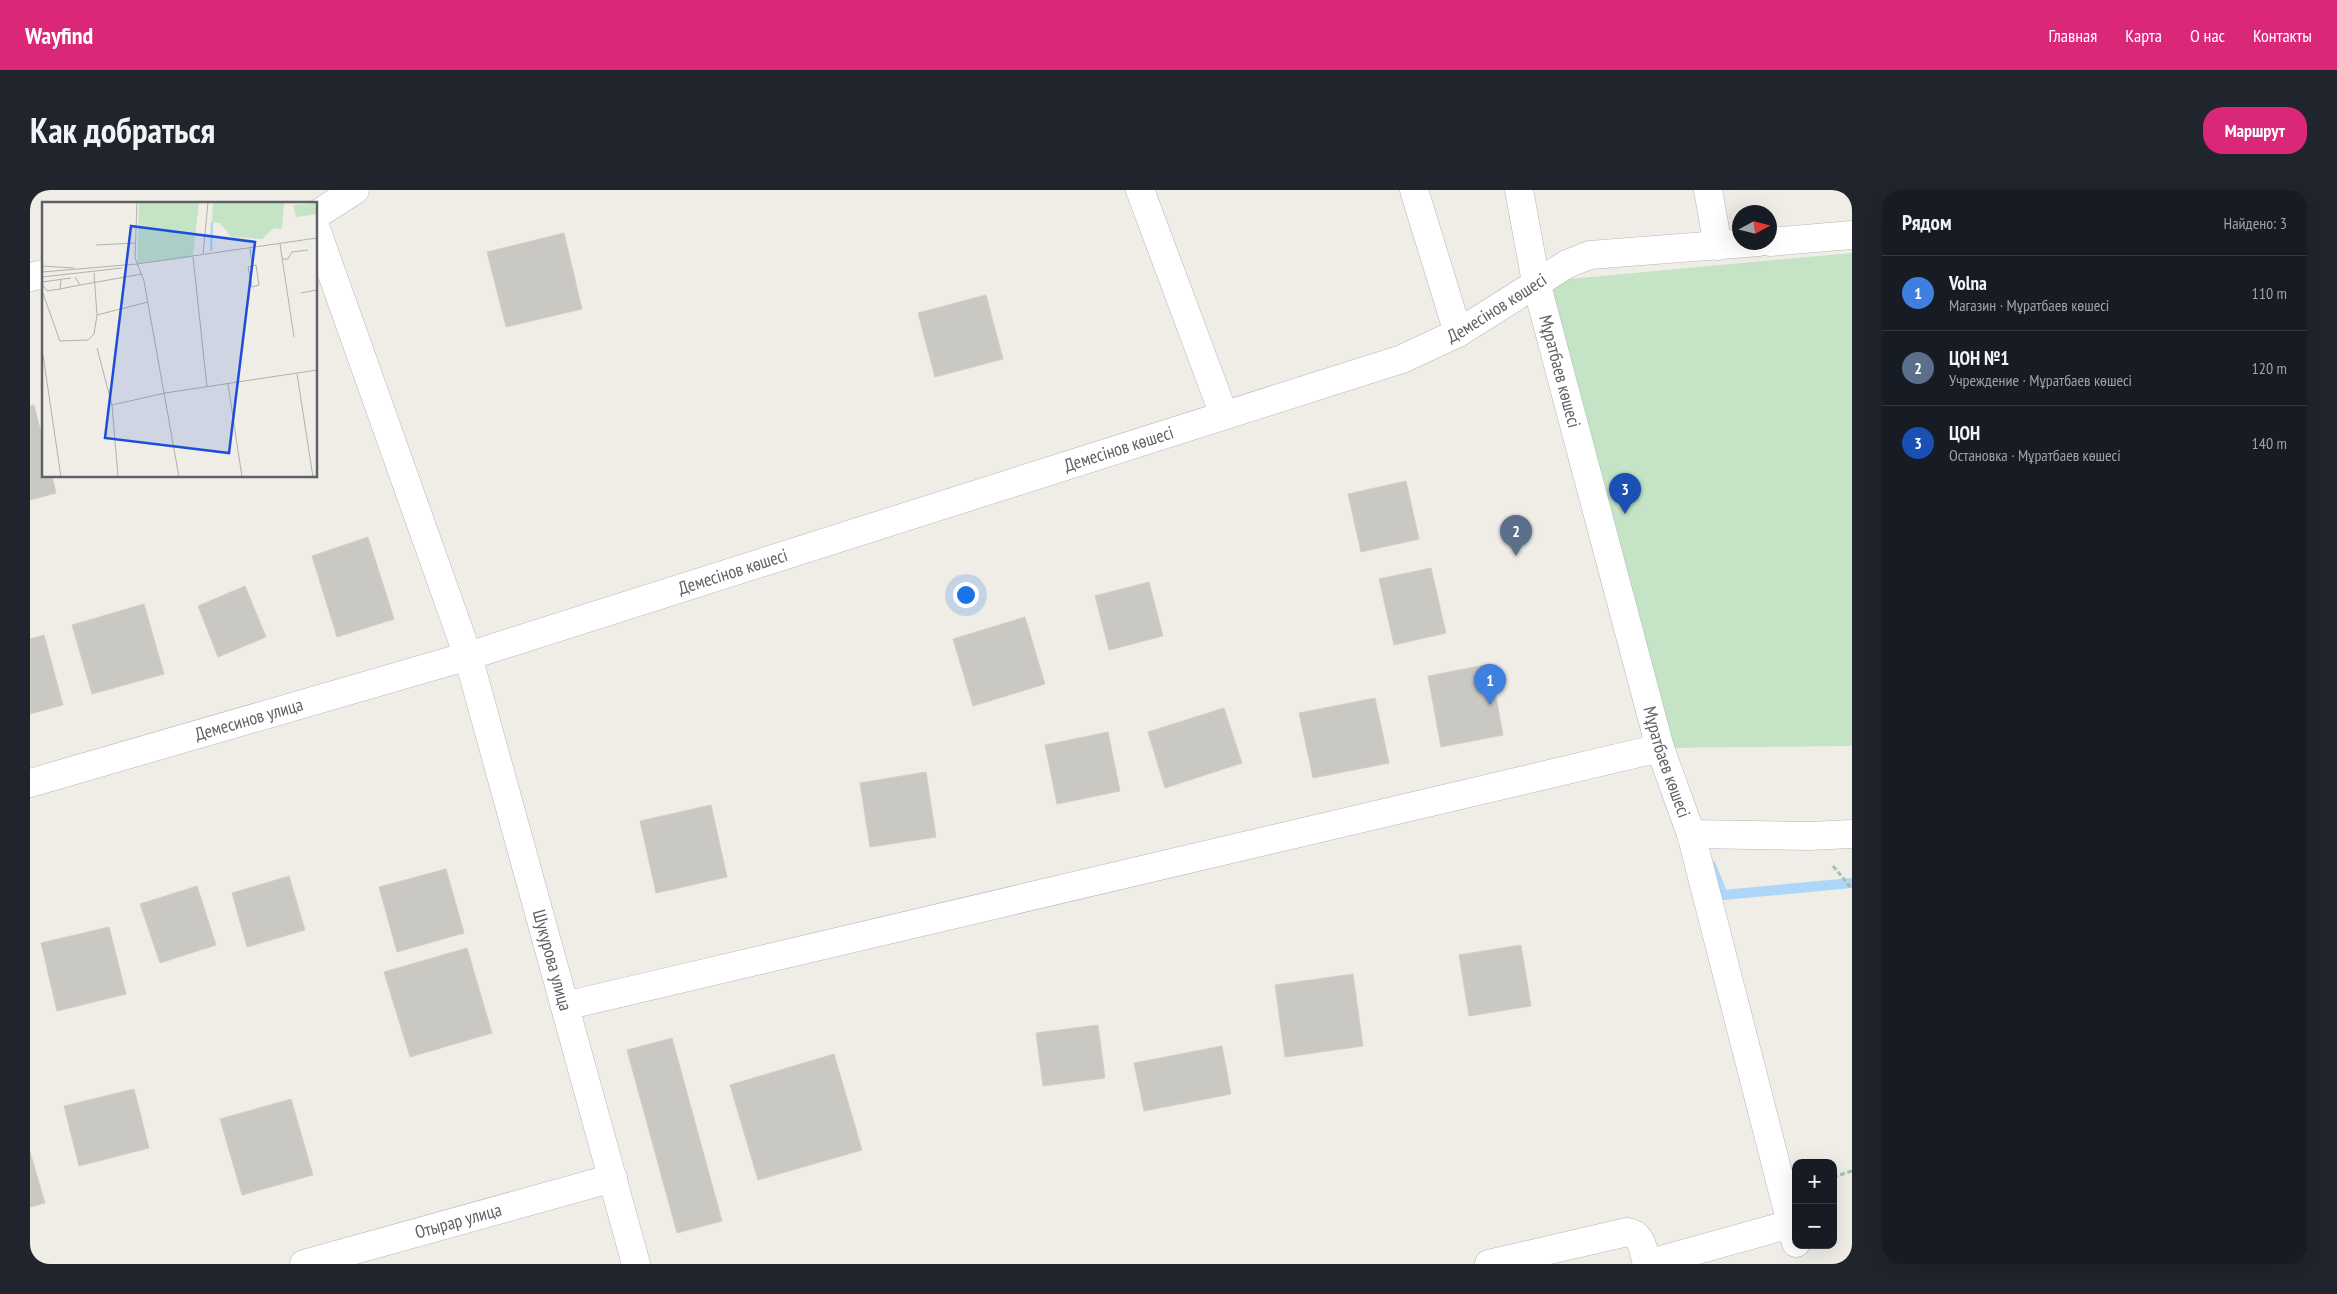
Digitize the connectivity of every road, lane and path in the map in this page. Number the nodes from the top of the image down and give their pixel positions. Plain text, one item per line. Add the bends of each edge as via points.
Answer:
1 (355, 190) edge
2 (1140, 190) edge
3 (1414, 190) edge
4 (1503, 190) edge
5 (1519, 190) edge
6 (1708, 190) edge
7 (318, 215) edge
8 (318, 235) edge
9 (1852, 235) edge
10 (1777, 241) edge
11 (1732, 245) edge
12 (1718, 246) junction
13 (1536, 282) junction
14 (1458, 334) junction
15 (1224, 416) junction
16 (468, 656) junction
17 (1660, 748) junction
18 (30, 783) edge
19 (1691, 834) junction
20 (1852, 834) edge
21 (565, 1006) junction
22 (1852, 1171) edge
23 (1837, 1176) edge
24 (613, 1178) junction
25 (1792, 1230) edge
26 (1792, 1238) edge
27 (1797, 1249) edge
28 (304, 1264) edge
29 (636, 1264) edge
30 (1489, 1264) edge
31 (1801, 1264) edge

1 - 7 street
2 - 15 street
3 - 14 street
4 - 13 street
5 - 13 street
6 - 12 street
8 - 16 street, Шукурова улица
9 - 10 street
11 - 12 street, Демесінов көшесі
12 - 13 street, Демесінов көшесі via 1590,255
13 - 14 street, Демесінов көшесі
13 - 17 street, Мұратбаев көшесі
14 - 15 street, Демесінов көшесі via 1402,359
15 - 16 street, Демесінов көшесі
16 - 18 street, Демесинов улица
16 - 21 street, Шукурова улица
17 - 19 street, Мұратбаев көшесі
17 - 21 street
19 - 20 street
19 - 25 street, Мұратбаев көшесі
21 - 24 street, Шукурова улица
22 - 23 path
24 - 28 street, Отырар улица
24 - 29 street, Шукурова улица
26 - 30 street via 1647,1264 1640,1239 1627,1232
27 - 31 street, Мұратбаев көшесі

